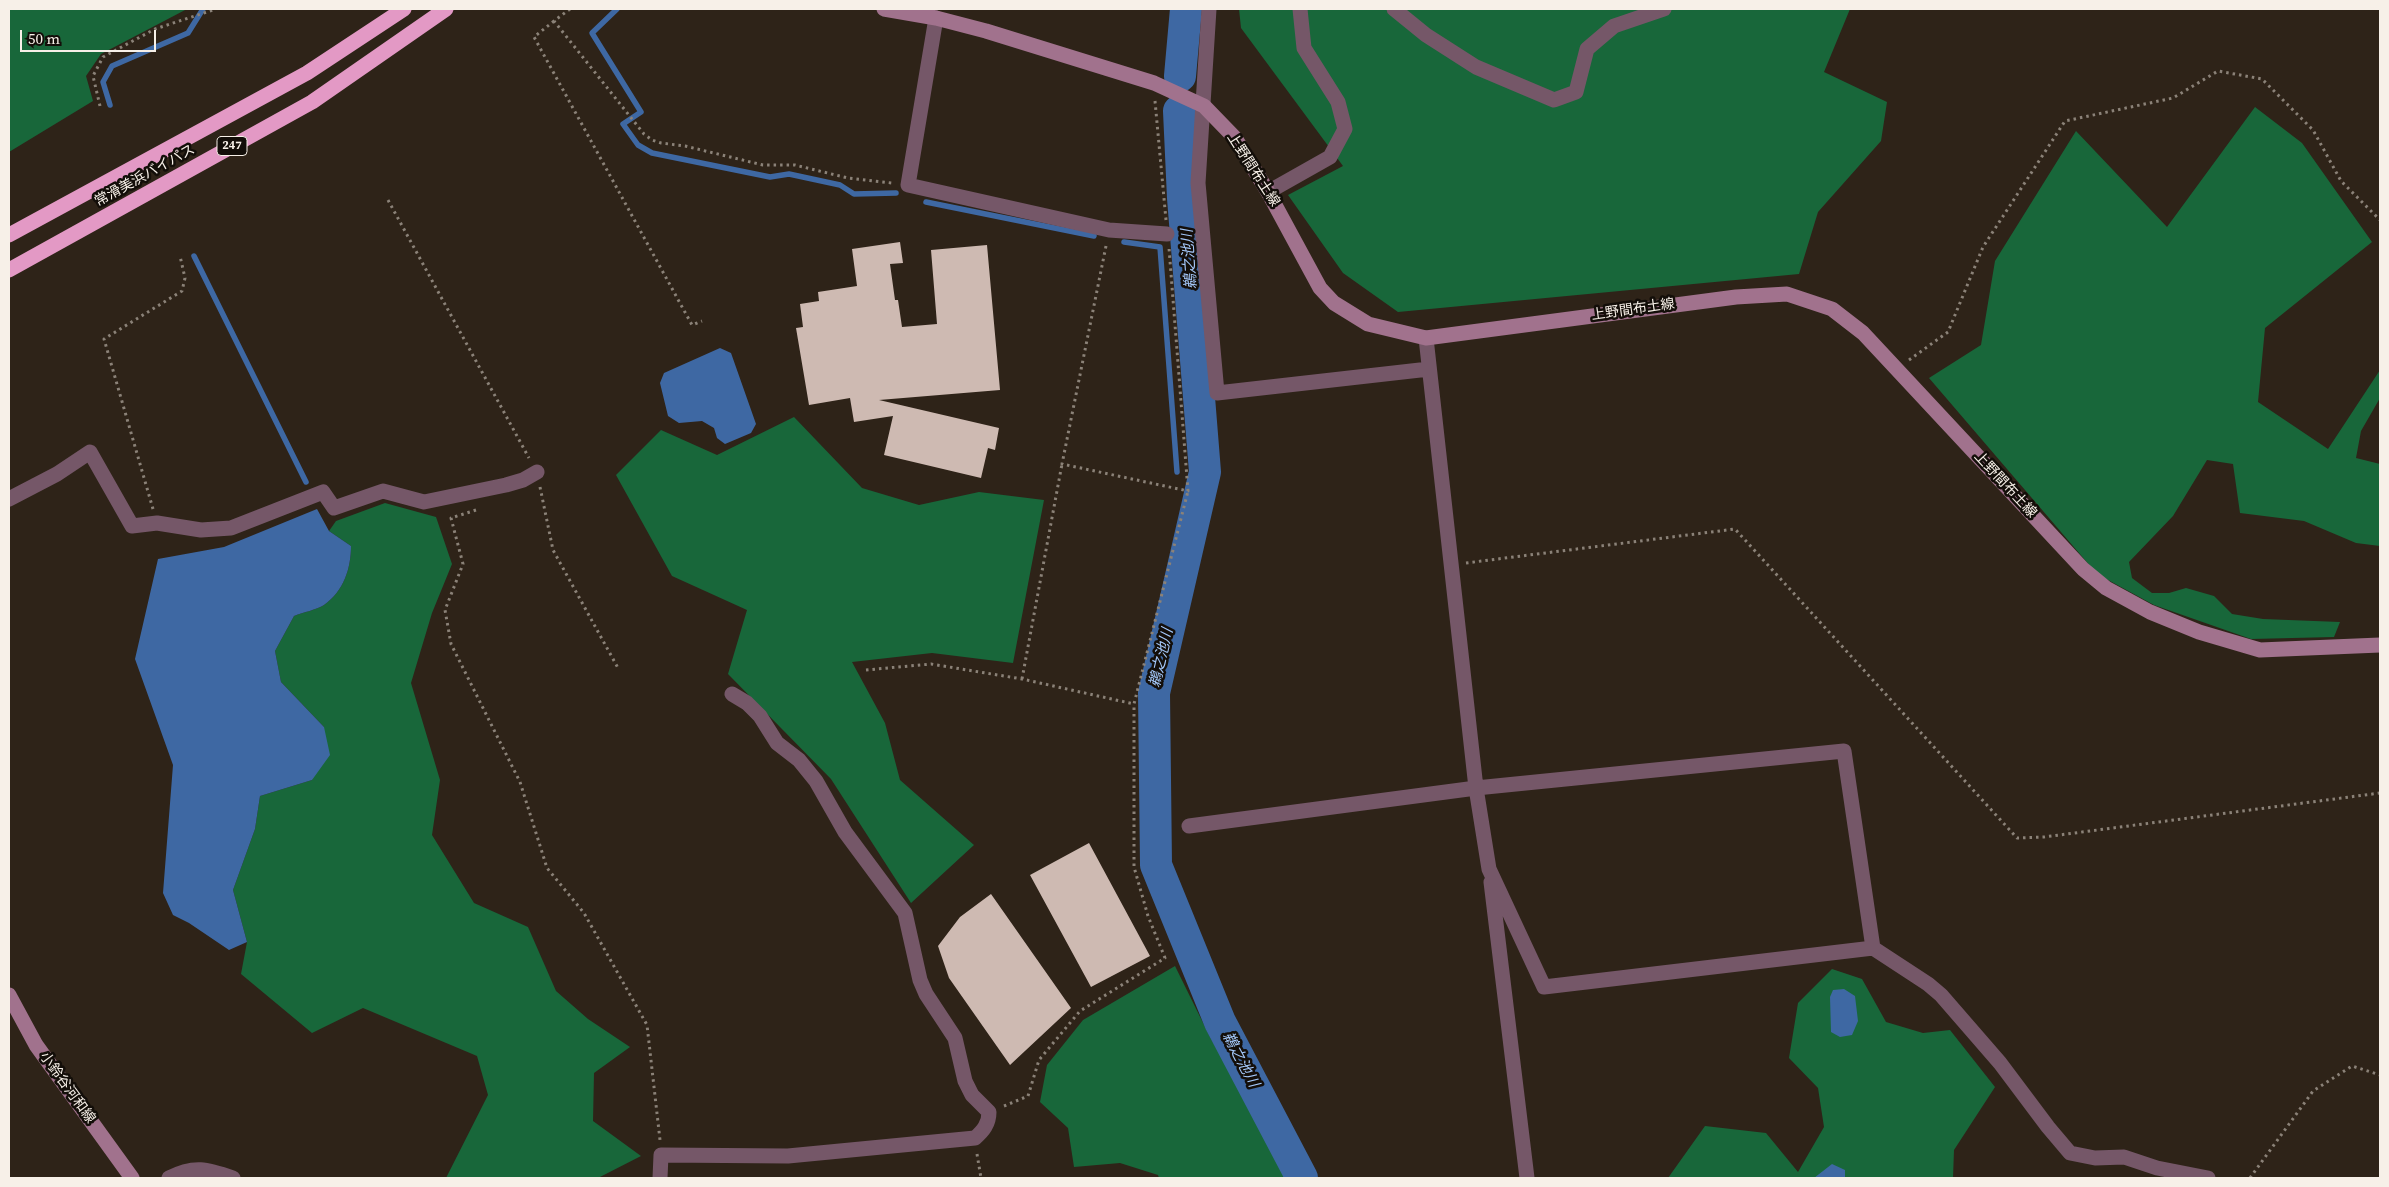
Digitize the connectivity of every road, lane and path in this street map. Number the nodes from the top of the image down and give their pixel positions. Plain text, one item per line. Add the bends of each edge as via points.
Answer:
1 (216, 9) edge
2 (404, 9) edge
3 (446, 9) edge
4 (570, 9) edge
5 (884, 9) edge
6 (1209, 9) edge
7 (1300, 9) edge
8 (1394, 9) edge
9 (1664, 9) edge
10 (936, 18) junction
11 (554, 21) junction
12 (1154, 83) junction
13 (100, 106) dead end
14 (1204, 106) junction
15 (908, 185) junction
16 (1268, 192) junction
17 (388, 200) dead end
18 (2380, 220) edge
19 (1109, 230) junction
20 (1168, 234) junction
21 (9, 235) edge
22 (180, 256) dead end
23 (9, 270) edge
24 (702, 320) dead end
25 (1426, 338) junction
26 (1429, 369) junction
27 (1896, 369) junction
28 (1062, 464) junction
29 (537, 472) joint
30 (531, 491) dead end
31 (1188, 491) junction
32 (9, 499) edge
33 (478, 509) dead end
34 (157, 523) junction
35 (1453, 565) junction
36 (2380, 645) edge
37 (618, 668) dead end
38 (866, 670) dead end
39 (1022, 679) junction
40 (732, 694) dead end
41 (1134, 704) junction
42 (1476, 788) junction
43 (2380, 793) edge
44 (1189, 826) dead end
45 (1489, 869) junction
46 (1873, 948) junction
47 (9, 995) edge
48 (2380, 1075) edge
49 (989, 1112) junction
50 (974, 1138) junction
51 (661, 1155) junction
52 (132, 1178) edge
53 (169, 1178) edge
54 (232, 1178) edge
55 (660, 1178) edge
56 (981, 1178) edge
57 (1527, 1178) edge
58 (2208, 1178) edge
59 (2250, 1178) edge

1 - 13 path via 155,29 103,57 93,76
2 - 21 highway, 常滑美浜バイパス / 247 via 307,73
3 - 23 highway, 常滑美浜バイパス / 247 via 312,102
4 - 11 path
5 - 10 main road, 上野間布土線
6 - 14 street
7 - 16 street via 1304,48 1338,102 1345,129 1330,157
8 - 9 street via 1426,35 1476,67 1554,100 1576,92 1587,49 1614,26
10 - 12 main road, 上野間布土線
10 - 15 street
11 - 15 path via 652,140 763,165 795,165 848,178
11 - 24 path via 534,37 692,325
12 - 14 main road, 上野間布土線
12 - 20 path
14 - 16 main road, 上野間布土線 via 1235,138
14 - 26 street via 1198,183 1217,393
15 - 19 street
16 - 25 main road, 上野間布土線 via 1320,288 1334,303 1368,324
17 - 29 path
18 - 27 path via 2341,181 2313,130 2262,79 2218,72 2173,98 2065,121 1983,247 1948,332
19 - 20 street
19 - 28 path
20 - 31 path
22 - 34 path via 185,278 182,291 104,339
25 - 26 street
25 - 27 main road, 上野間布土線 via 1736,297 1788,294 1832,309 1863,333
26 - 35 street
27 - 36 main road, 上野間布土線 via 2083,569 2106,588 2150,612 2260,650
28 - 31 path
28 - 39 path
29 - 34 street via 506,485 424,502 383,491 334,508 323,492 251,522 216,530
30 - 37 path via 540,488 552,550
31 - 41 path
32 - 34 street via 90,452 132,526
33 - 51 path via 451,518 463,564 445,610 451,644 520,782 547,868 584,913 646,1024
35 - 42 street
35 - 43 path via 1735,529 2017,838
38 - 39 path via 931,664
39 - 41 path
40 - 49 street via 760,716 777,743 799,760 816,781 845,832 905,913 920,980 955,1038 965,1082 972,1095
41 - 49 path via 1134,867 1148,916 1165,958 1080,1011 1039,1060 1028,1096
42 - 44 street
42 - 45 street
42 - 46 street via 1844,751
45 - 46 street via 1544,987
45 - 57 street
46 - 58 street via 1941,995 2000,1063 2070,1153 2095,1158 2124,1157 2157,1168
47 - 52 main road, 小鈴谷河和線 via 36,1045
48 - 59 path via 2352,1066 2313,1091
49 - 50 street via 983,1130
50 - 51 street via 788,1156
50 - 56 path
51 - 55 street
53 - 54 street via 196,1168

